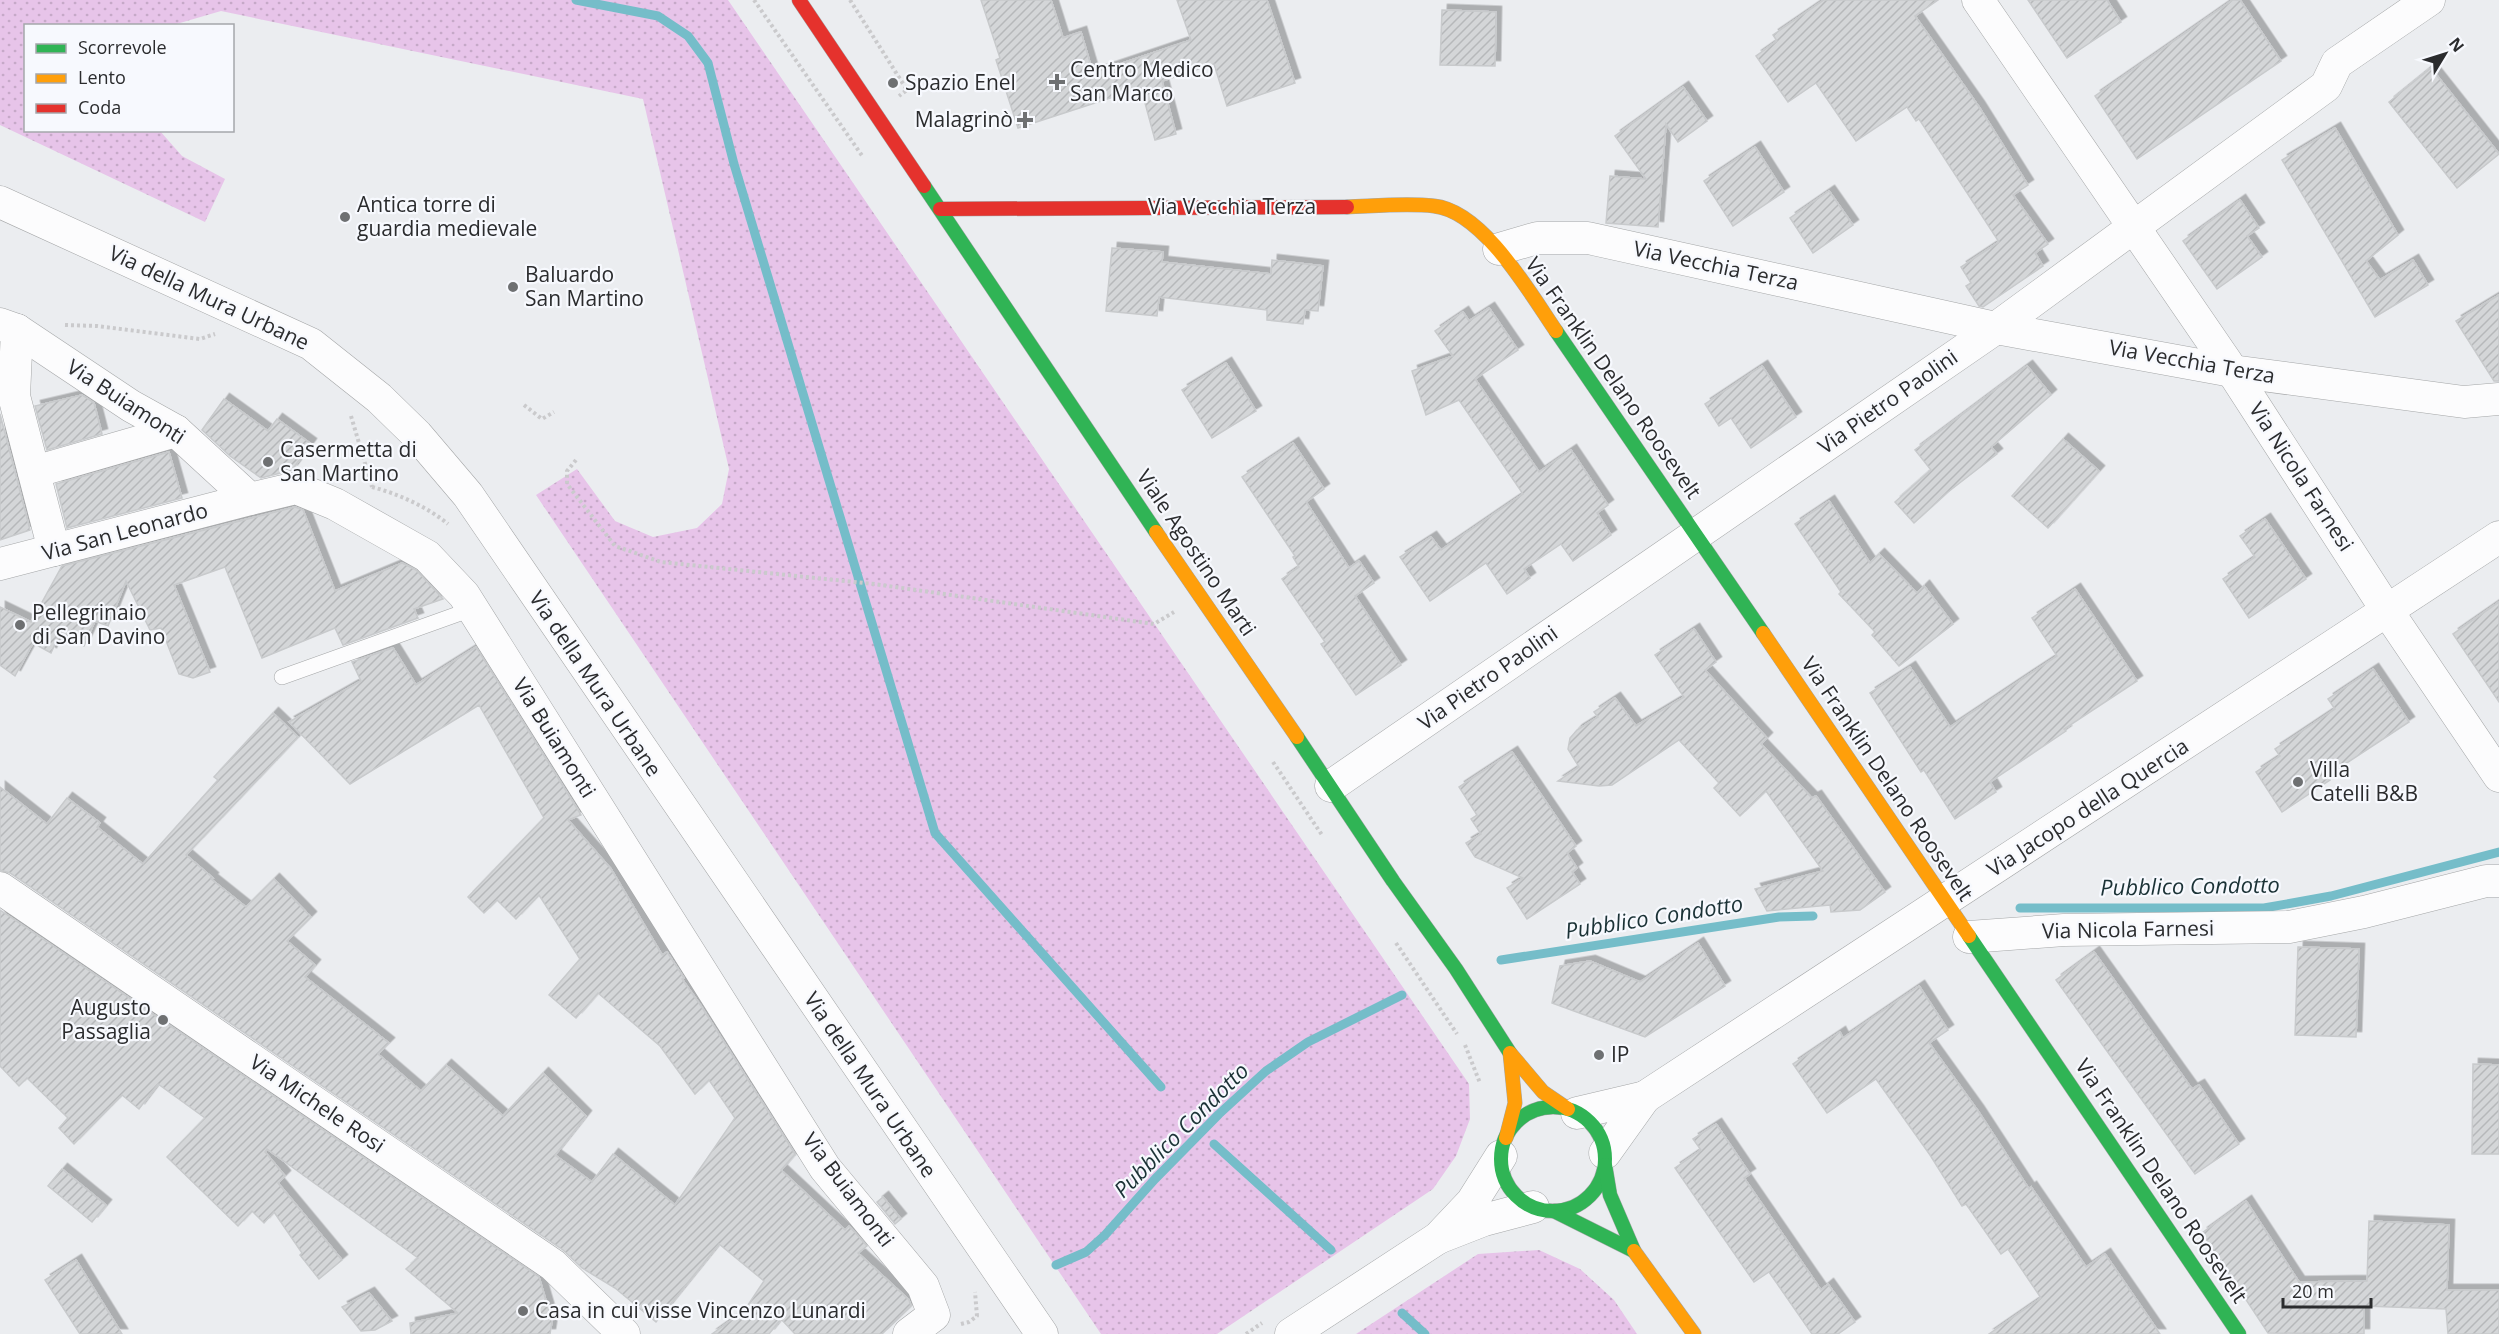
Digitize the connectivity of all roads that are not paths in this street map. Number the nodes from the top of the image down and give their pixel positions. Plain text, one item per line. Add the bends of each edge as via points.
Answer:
1 (799, 0) edge
2 (1978, 0) edge
3 (2428, 0) edge
4 (832, 22) dead end
5 (849, 76) junction
6 (0, 202) edge
7 (940, 208) junction
8 (2132, 227) junction
9 (1499, 249) junction
10 (8, 327) edge
11 (1996, 328) junction
12 (2232, 371) junction
13 (7, 398) edge
14 (2499, 399) edge
15 (176, 431) junction
16 (34, 471) junction
17 (250, 499) junction
18 (1696, 534) junction
19 (2499, 537) edge
20 (54, 550) junction
21 (0, 564) edge
22 (471, 606) junction
23 (2388, 612) junction
24 (282, 677) dead end
25 (2499, 776) edge
26 (1331, 786) junction
27 (2499, 881) edge
28 (0, 888) edge
29 (1944, 902) junction
30 (1969, 937) junction
31 (1510, 1053) junction
32 (1645, 1097) junction
33 (1573, 1111) junction
34 (1503, 1147) junction
35 (1605, 1159) junction
36 (1543, 1209) junction
37 (1438, 1238) junction
38 (1634, 1251) junction
39 (624, 1334) edge
40 (909, 1334) edge
41 (1042, 1334) edge
42 (1291, 1334) edge
43 (1695, 1334) edge
44 (2239, 1334) edge

1 - 5 main road, Viale Agostino Marti
2 - 8 street, Via Nicola Farnesi
3 - 8 street, Via Pietro Paolini via 2337,63 2326,87
4 - 5 main road, Viale Agostino Marti
5 - 7 main road, Viale Agostino Marti
6 - 41 street, Via della Mura Urbane via 311,344 379,398 417,435 468,495
7 - 9 main road, Via Vecchia Terza via 1436,206 1462,216
7 - 26 main road, Viale Agostino Marti via 1200,598
8 - 11 street, Via Pietro Paolini
8 - 12 street, Via Nicola Farnesi
9 - 11 street, Via Vecchia Terza via 1537,238 1588,238
9 - 18 main road, Via Franklin Delano Roosevelt
10 - 13 street
10 - 15 street, Via Buiamonti
11 - 12 street, Via Vecchia Terza
11 - 18 street, Via Pietro Paolini
12 - 14 street, Via Vecchia Terza via 2464,402
12 - 23 street, Via Nicola Farnesi
13 - 16 street
15 - 16 street
15 - 17 street, Via Buiamonti
16 - 20 street
17 - 20 street, Via San Leonardo
17 - 22 street, Via Buiamonti via 297,488 334,504 427,556
18 - 26 street, Via Pietro Paolini
18 - 29 main road, Via Franklin Delano Roosevelt
19 - 23 street, Via Jacopo della Quercia
20 - 21 street, Via San Leonardo
22 - 24 lane
22 - 40 street, Via Buiamonti via 825,1168 923,1286 934,1315
23 - 25 street, Via Nicola Farnesi
23 - 29 street, Via Jacopo della Quercia
26 - 31 main road, Viale Agostino Marti
27 - 30 street, Via Nicola Farnesi via 2289,927 2064,930
28 - 39 street, Via Michele Rosi via 553,1265
29 - 30 main road, Via Franklin Delano Roosevelt
29 - 32 street, Via Jacopo della Quercia
30 - 44 main road, Via Franklin Delano Roosevelt
31 - 33 main road, Viale Agostino Marti via 1543,1092
31 - 34 main road, Viale Agostino Marti via 1515,1103
32 - 33 street, Via Jacopo della Quercia
32 - 35 street, Via Jacopo della Quercia
33 - 34 main road via 1551,1107 1535,1110 1521,1118
33 - 35 main road via 1595,1128 1603,1143
34 - 36 main road via 1503,1171 1508,1185 1518,1198
34 - 37 street via 1472,1202
35 - 36 main road via 1603,1177 1582,1203 1566,1210
35 - 38 main road via 1610,1195
36 - 37 street via 1484,1220
36 - 38 main road
37 - 42 street
38 - 43 main road

